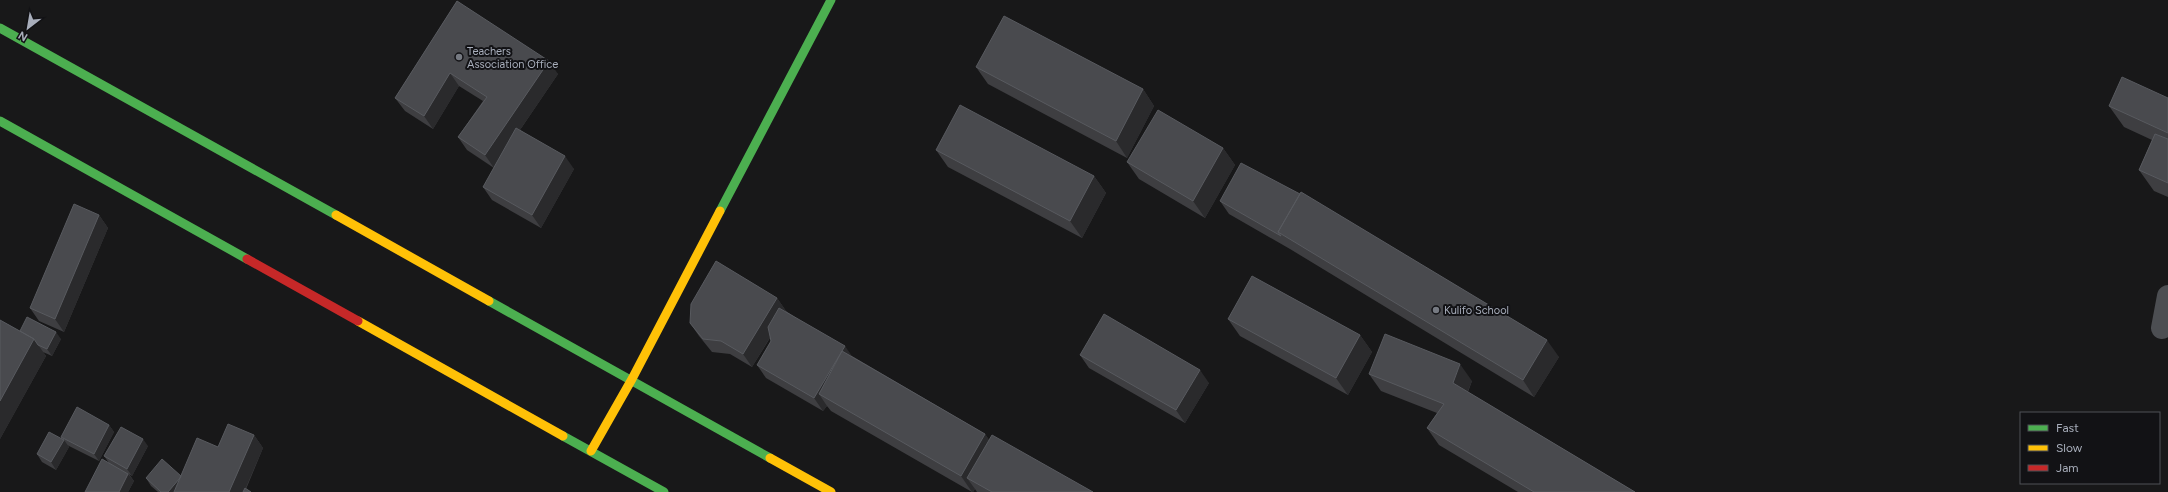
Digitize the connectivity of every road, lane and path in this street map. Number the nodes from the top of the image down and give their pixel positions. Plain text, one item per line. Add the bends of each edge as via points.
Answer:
1 (831, 0) edge
2 (0, 28) edge
3 (0, 121) edge
4 (2168, 296) edge
5 (2162, 328) dead end
6 (632, 379) junction
7 (591, 451) junction
8 (664, 492) edge
9 (831, 492) edge

1 - 6 main road
2 - 6 main road
3 - 7 main road
4 - 5 street
6 - 7 main road
6 - 9 main road
7 - 8 main road

